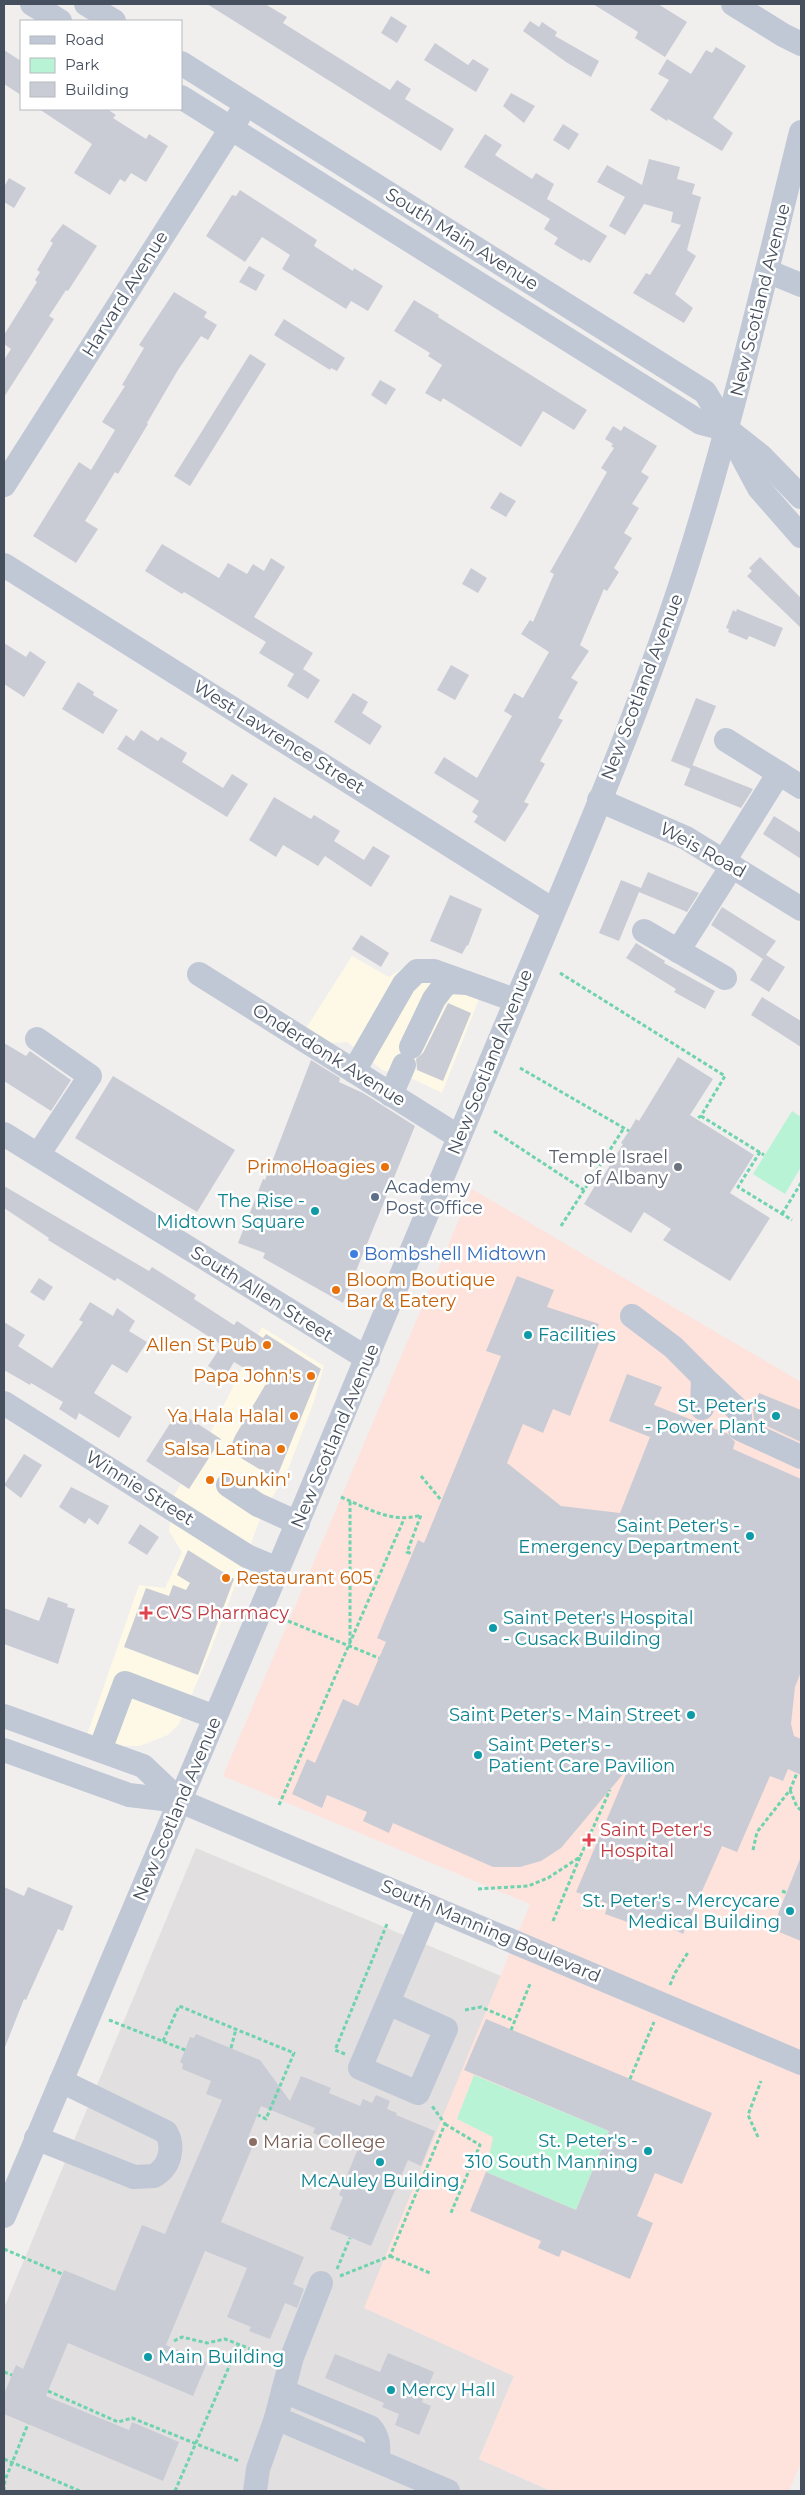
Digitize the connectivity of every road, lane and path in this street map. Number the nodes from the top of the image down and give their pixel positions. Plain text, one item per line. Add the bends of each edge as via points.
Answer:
1 (32, 4) edge
2 (86, 4) edge
3 (733, 4) edge
4 (58, 20) edge
5 (112, 20) edge
6 (801, 44) edge
7 (182, 64) edge
8 (182, 98) edge
9 (246, 104) junction
10 (231, 128) junction
11 (801, 132) edge
12 (475, 247) junction
13 (767, 270) junction
14 (460, 272) junction
15 (801, 285) edge
16 (728, 430) junction
17 (4, 485) edge
18 (801, 497) edge
19 (801, 536) edge
20 (4, 565) edge
21 (726, 740) dead end
22 (779, 773) junction
23 (801, 787) edge
24 (599, 800) junction
25 (728, 863) junction
26 (801, 909) edge
27 (553, 910) junction
28 (644, 931) dead end
29 (678, 951) junction
30 (560, 972) dead end
31 (199, 974) dead end
32 (725, 978) dead end
33 (469, 983) junction
34 (515, 1000) junction
35 (37, 1039) dead end
36 (520, 1068) dead end
37 (354, 1071) junction
38 (391, 1094) junction
39 (701, 1116) junction
40 (696, 1119) dead end
41 (624, 1128) junction
42 (494, 1131) dead end
43 (629, 1131) dead end
44 (4, 1134) edge
45 (459, 1137) junction
46 (760, 1152) junction
47 (38, 1155) junction
48 (764, 1155) dead end
49 (801, 1183) edge
50 (584, 1190) junction
51 (782, 1214) junction
52 (792, 1220) dead end
53 (561, 1226) dead end
54 (632, 1316) dead end
55 (368, 1359) junction
56 (703, 1376) junction
57 (4, 1403) edge
58 (702, 1408) dead end
59 (801, 1457) edge
60 (421, 1476) dead end
61 (228, 1485) dead end
62 (340, 1497) dead end
63 (441, 1500) dead end
64 (350, 1501) junction
65 (404, 1519) junction
66 (298, 1523) junction
67 (412, 1554) dead end
68 (278, 1569) junction
69 (288, 1621) dead end
70 (350, 1645) junction
71 (379, 1658) dead end
72 (4, 1716) edge
73 (216, 1717) junction
74 (4, 1750) edge
75 (100, 1750) junction
76 (797, 1773) dead end
77 (610, 1790) dead end
78 (790, 1790) junction
79 (180, 1801) junction
80 (279, 1805) dead end
81 (801, 1810) edge
82 (753, 1850) dead end
83 (580, 1857) junction
84 (478, 1889) dead end
85 (782, 1891) dead end
86 (787, 1893) dead end
87 (428, 1906) junction
88 (553, 1921) dead end
89 (690, 1951) dead end
90 (530, 1984) dead end
91 (669, 1988) dead end
92 (388, 2003) dead end
93 (465, 2010) dead end
94 (90, 2012) junction
95 (656, 2018) dead end
96 (514, 2022) junction
97 (236, 2029) junction
98 (511, 2030) dead end
99 (163, 2041) junction
100 (231, 2048) dead end
101 (185, 2050) dead end
102 (801, 2063) edge
103 (630, 2080) dead end
104 (61, 2081) junction
105 (761, 2081) dead end
106 (431, 2104) dead end
107 (258, 2116) dead end
108 (445, 2124) junction
109 (758, 2137) dead end
110 (36, 2138) junction
111 (450, 2215) dead end
112 (4, 2216) edge
113 (350, 2238) dead end
114 (4, 2249) edge
115 (390, 2256) junction
116 (430, 2273) dead end
117 (62, 2274) dead end
118 (327, 2281) junction
119 (174, 2341) dead end
120 (238, 2346) junction
121 (290, 2363) junction
122 (4, 2372) edge
123 (12, 2375) dead end
124 (48, 2391) dead end
125 (283, 2391) junction
126 (276, 2418) junction
127 (28, 2424) dead end
128 (196, 2444) junction
129 (4, 2459) edge
130 (377, 2460) junction
131 (12, 2463) junction
132 (257, 2480) edge
133 (4, 2491) edge
134 (80, 2491) edge
135 (175, 2491) edge
136 (448, 2491) edge

1 - 4 street
2 - 5 street
3 - 6 street
7 - 9 street, South Main Avenue
8 - 10 street, South Main Avenue
9 - 10 street, Harvard Avenue
9 - 12 street, South Main Avenue
10 - 14 street, South Main Avenue
10 - 17 street, Harvard Avenue
11 - 13 street, New Scotland Avenue
12 - 14 street
12 - 16 street, South Main Avenue via 705,392
13 - 15 street
13 - 16 street, New Scotland Avenue
14 - 16 street, South Main Avenue via 700,423
16 - 18 street, South Main Avenue via 761,456
16 - 19 street, South Main Avenue via 759,488
16 - 24 street, New Scotland Avenue via 682,580
20 - 27 street, West Lawrence Street
21 - 22 street
22 - 23 street
22 - 25 street
24 - 25 street, Weis Road via 664,827
24 - 27 street, New Scotland Avenue
25 - 26 street, Weis Road
25 - 29 street
27 - 34 street, New Scotland Avenue
28 - 29 street
29 - 32 street
30 - 39 path via 725,1076
31 - 37 street, Onderdonk Avenue
33 - 34 street
33 - 37 street via 430,971 413,974
33 - 38 street via 453,982 443,987 434,999
34 - 45 street, New Scotland Avenue
35 - 47 street via 90,1076
36 - 41 path
37 - 38 street, Onderdonk Avenue
38 - 45 street, Onderdonk Avenue
39 - 40 path
39 - 46 path
41 - 43 path
41 - 50 path
42 - 50 path
44 - 47 street, South Allen Street
45 - 55 street, New Scotland Avenue
46 - 48 path
46 - 51 path via 738,1187
47 - 55 street, South Allen Street
49 - 51 path
50 - 53 path
51 - 52 path
54 - 56 street via 673,1347
55 - 66 street, New Scotland Avenue
56 - 58 street
56 - 59 street via 740,1412 740,1429
57 - 68 street, Winnie Street via 247,1556
60 - 63 path
61 - 66 street
62 - 64 path
64 - 65 path via 388,1517
64 - 70 path
65 - 67 path via 421,1515 407,1552
65 - 70 path
66 - 68 street, New Scotland Avenue
68 - 73 street, New Scotland Avenue
69 - 70 path
70 - 71 path
70 - 80 path
72 - 75 street, South Manning Boulevard
73 - 75 street via 125,1683
73 - 79 street, New Scotland Avenue
74 - 79 street, South Manning Boulevard via 129,1795
75 - 79 street, South Manning Boulevard via 143,1766
76 - 78 path
77 - 83 path
78 - 81 path
78 - 82 path via 757,1832
79 - 87 street, South Manning Boulevard
79 - 94 street, New Scotland Avenue
83 - 84 path via 548,1878 528,1886
83 - 88 path
85 - 86 path
87 - 92 street
87 - 102 street, South Manning Boulevard
89 - 91 path via 675,1972
90 - 96 path
93 - 96 path via 481,2007
94 - 99 path
94 - 104 street, New Scotland Avenue
95 - 103 path
96 - 98 path
97 - 99 path via 179,2006
97 - 100 path
97 - 107 path via 294,2053 266,2119
99 - 101 path
104 - 110 street, New Scotland Avenue
104 - 110 street via 166,2132 171,2148 168,2162 154,2176 134,2177
105 - 109 path via 748,2114
106 - 108 path
108 - 111 path via 480,2145
108 - 115 path
110 - 112 street, New Scotland Avenue
113 - 118 path
114 - 117 path
115 - 116 path
115 - 118 path
118 - 121 street
119 - 120 path via 182,2337 207,2343 224,2339
120 - 121 path
120 - 128 path
121 - 125 street
122 - 123 path
124 - 128 path via 118,2422 132,2418
125 - 126 street
125 - 130 street via 370,2427 378,2440
126 - 130 street
126 - 132 street
127 - 131 path
128 - 132 path
128 - 135 path
129 - 131 path
130 - 136 street
131 - 133 path
131 - 134 path

